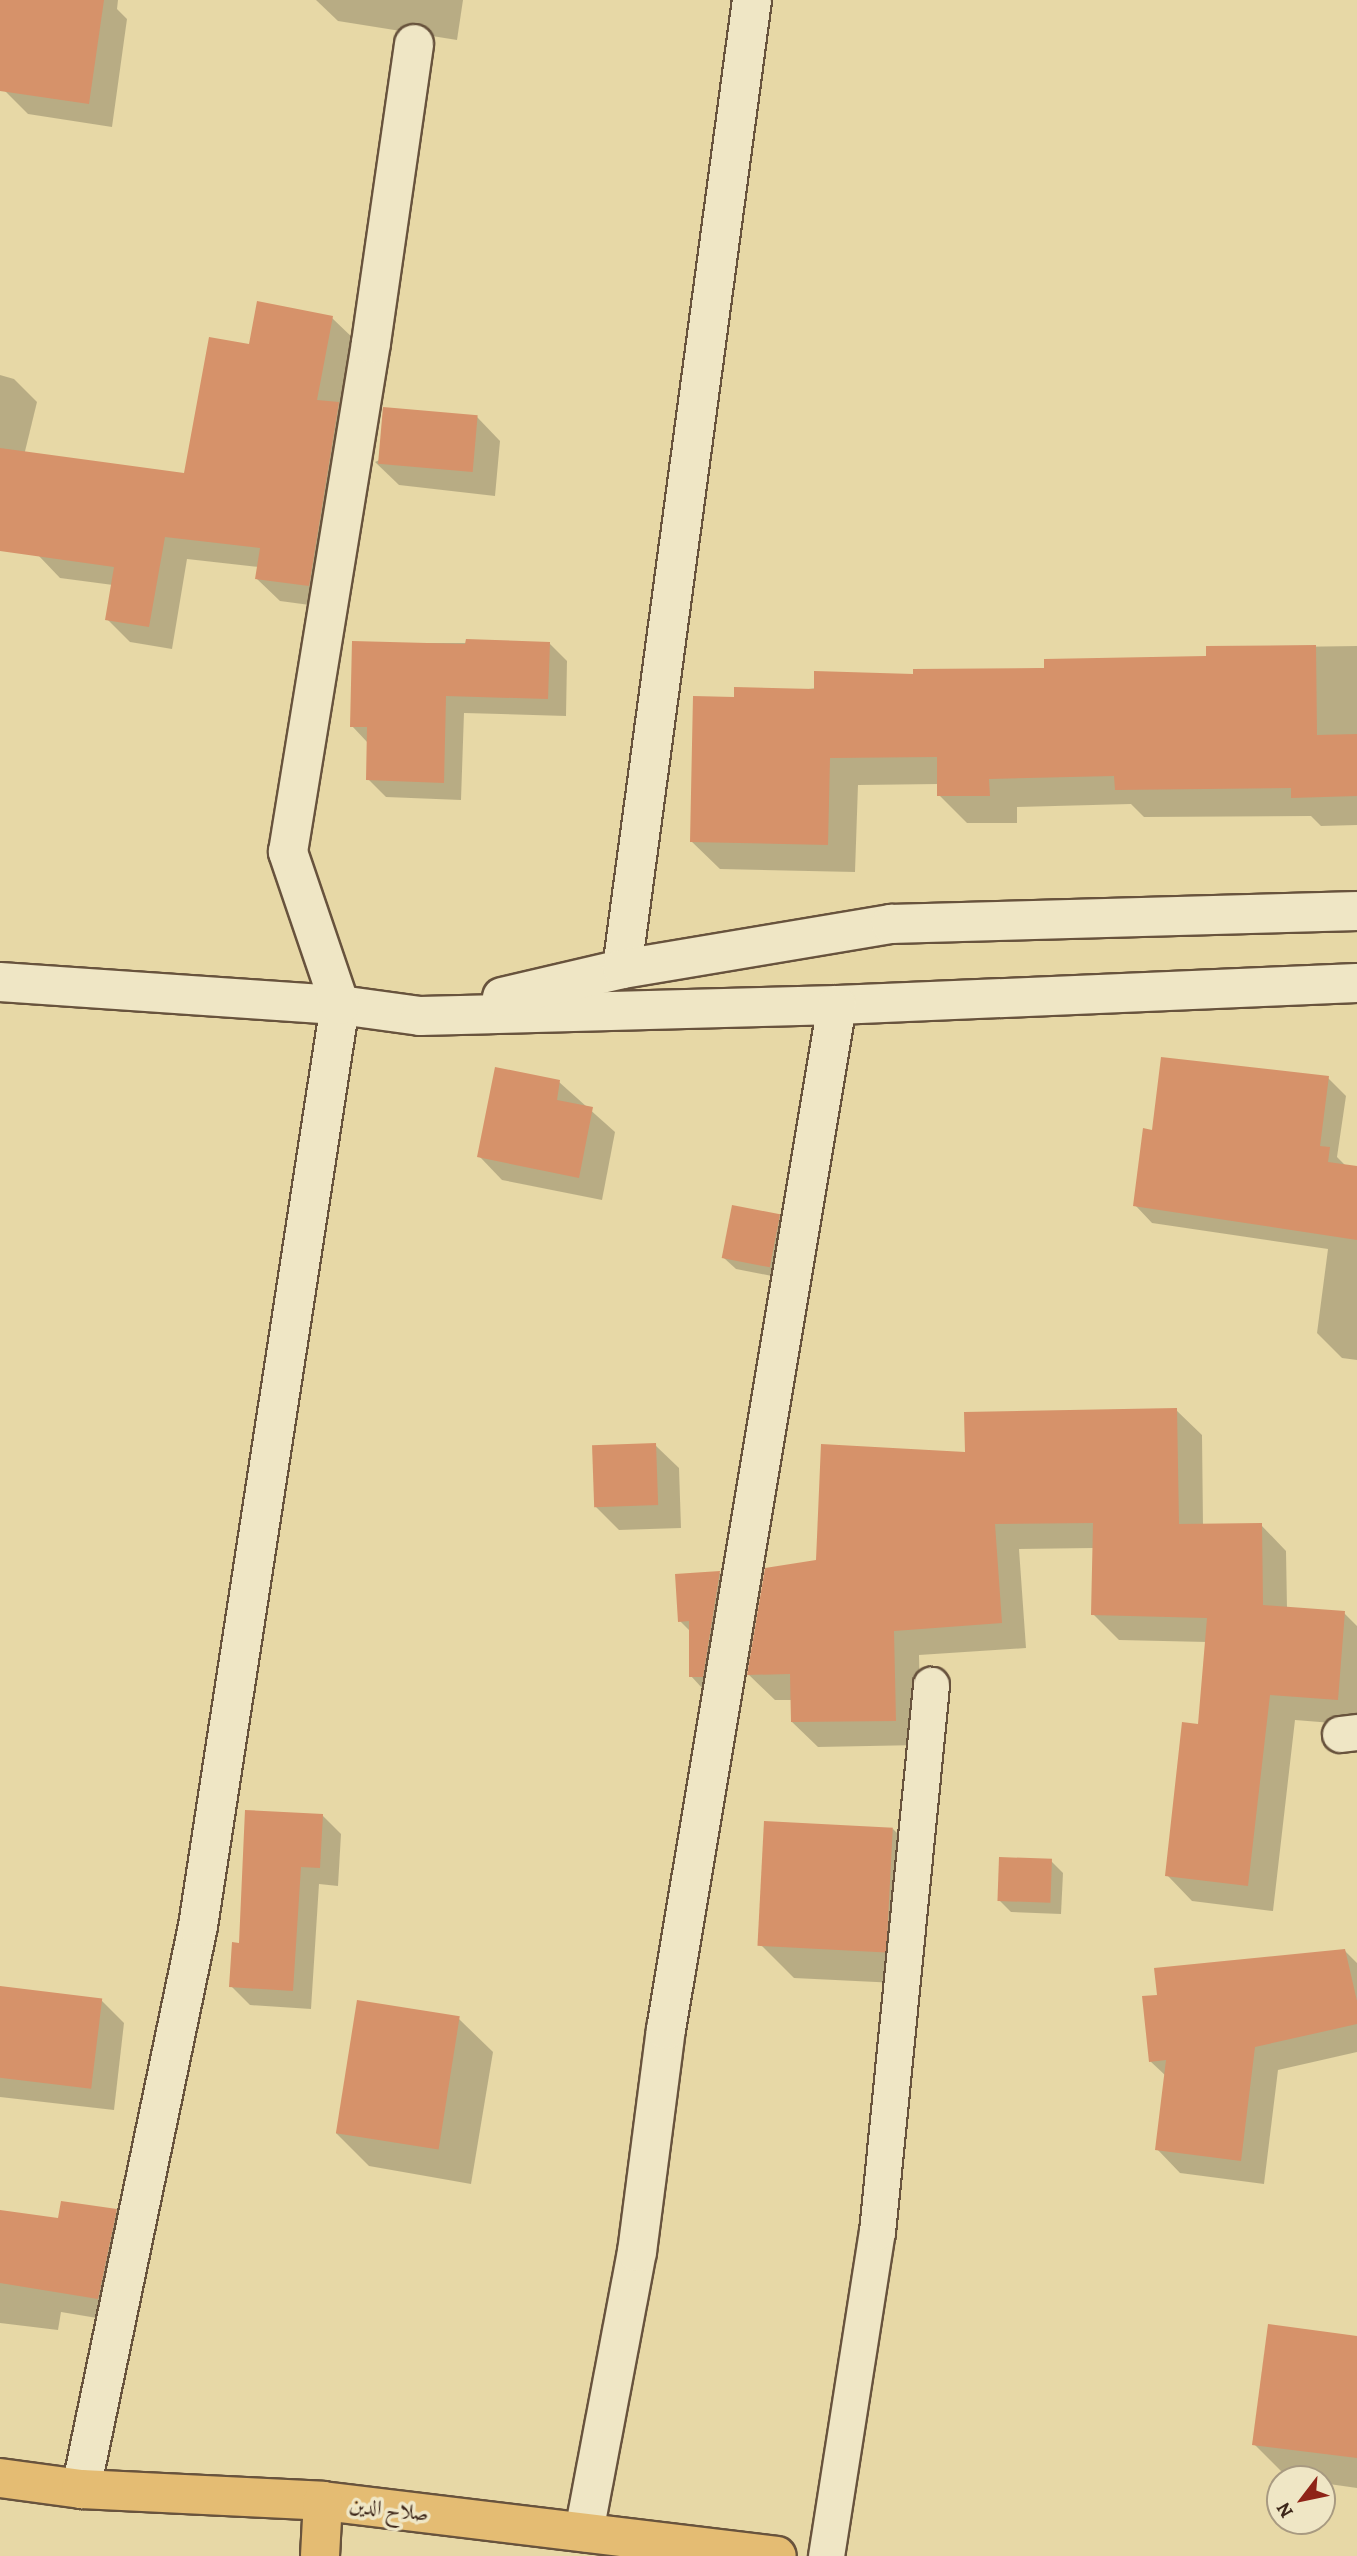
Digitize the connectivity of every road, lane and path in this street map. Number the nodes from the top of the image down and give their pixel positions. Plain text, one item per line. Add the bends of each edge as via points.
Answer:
1 (752, 0) edge
2 (414, 44) dead end
3 (1357, 911) edge
4 (622, 969) junction
5 (0, 982) edge
6 (1357, 983) edge
7 (340, 1005) junction
8 (837, 1005) junction
9 (420, 1016) junction
10 (931, 1685) dead end
11 (0, 2478) edge
12 (80, 2489) junction
13 (323, 2501) junction
14 (584, 2532) junction
15 (320, 2556) edge
16 (777, 2556) edge
17 (826, 2556) edge

1 - 4 street
2 - 7 street via 369,356 288,852
3 - 4 street via 891,924
4 - 9 street
5 - 7 street
6 - 8 street
7 - 9 street
7 - 12 street via 198,1926
8 - 9 street
8 - 14 street via 666,2029 637,2252
10 - 17 lane via 877,2232
11 - 12 highway, صلاح الدين
12 - 13 highway, صلاح الدين
13 - 14 highway, صلاح الدين
13 - 15 highway
14 - 16 highway, صلاح الدين

